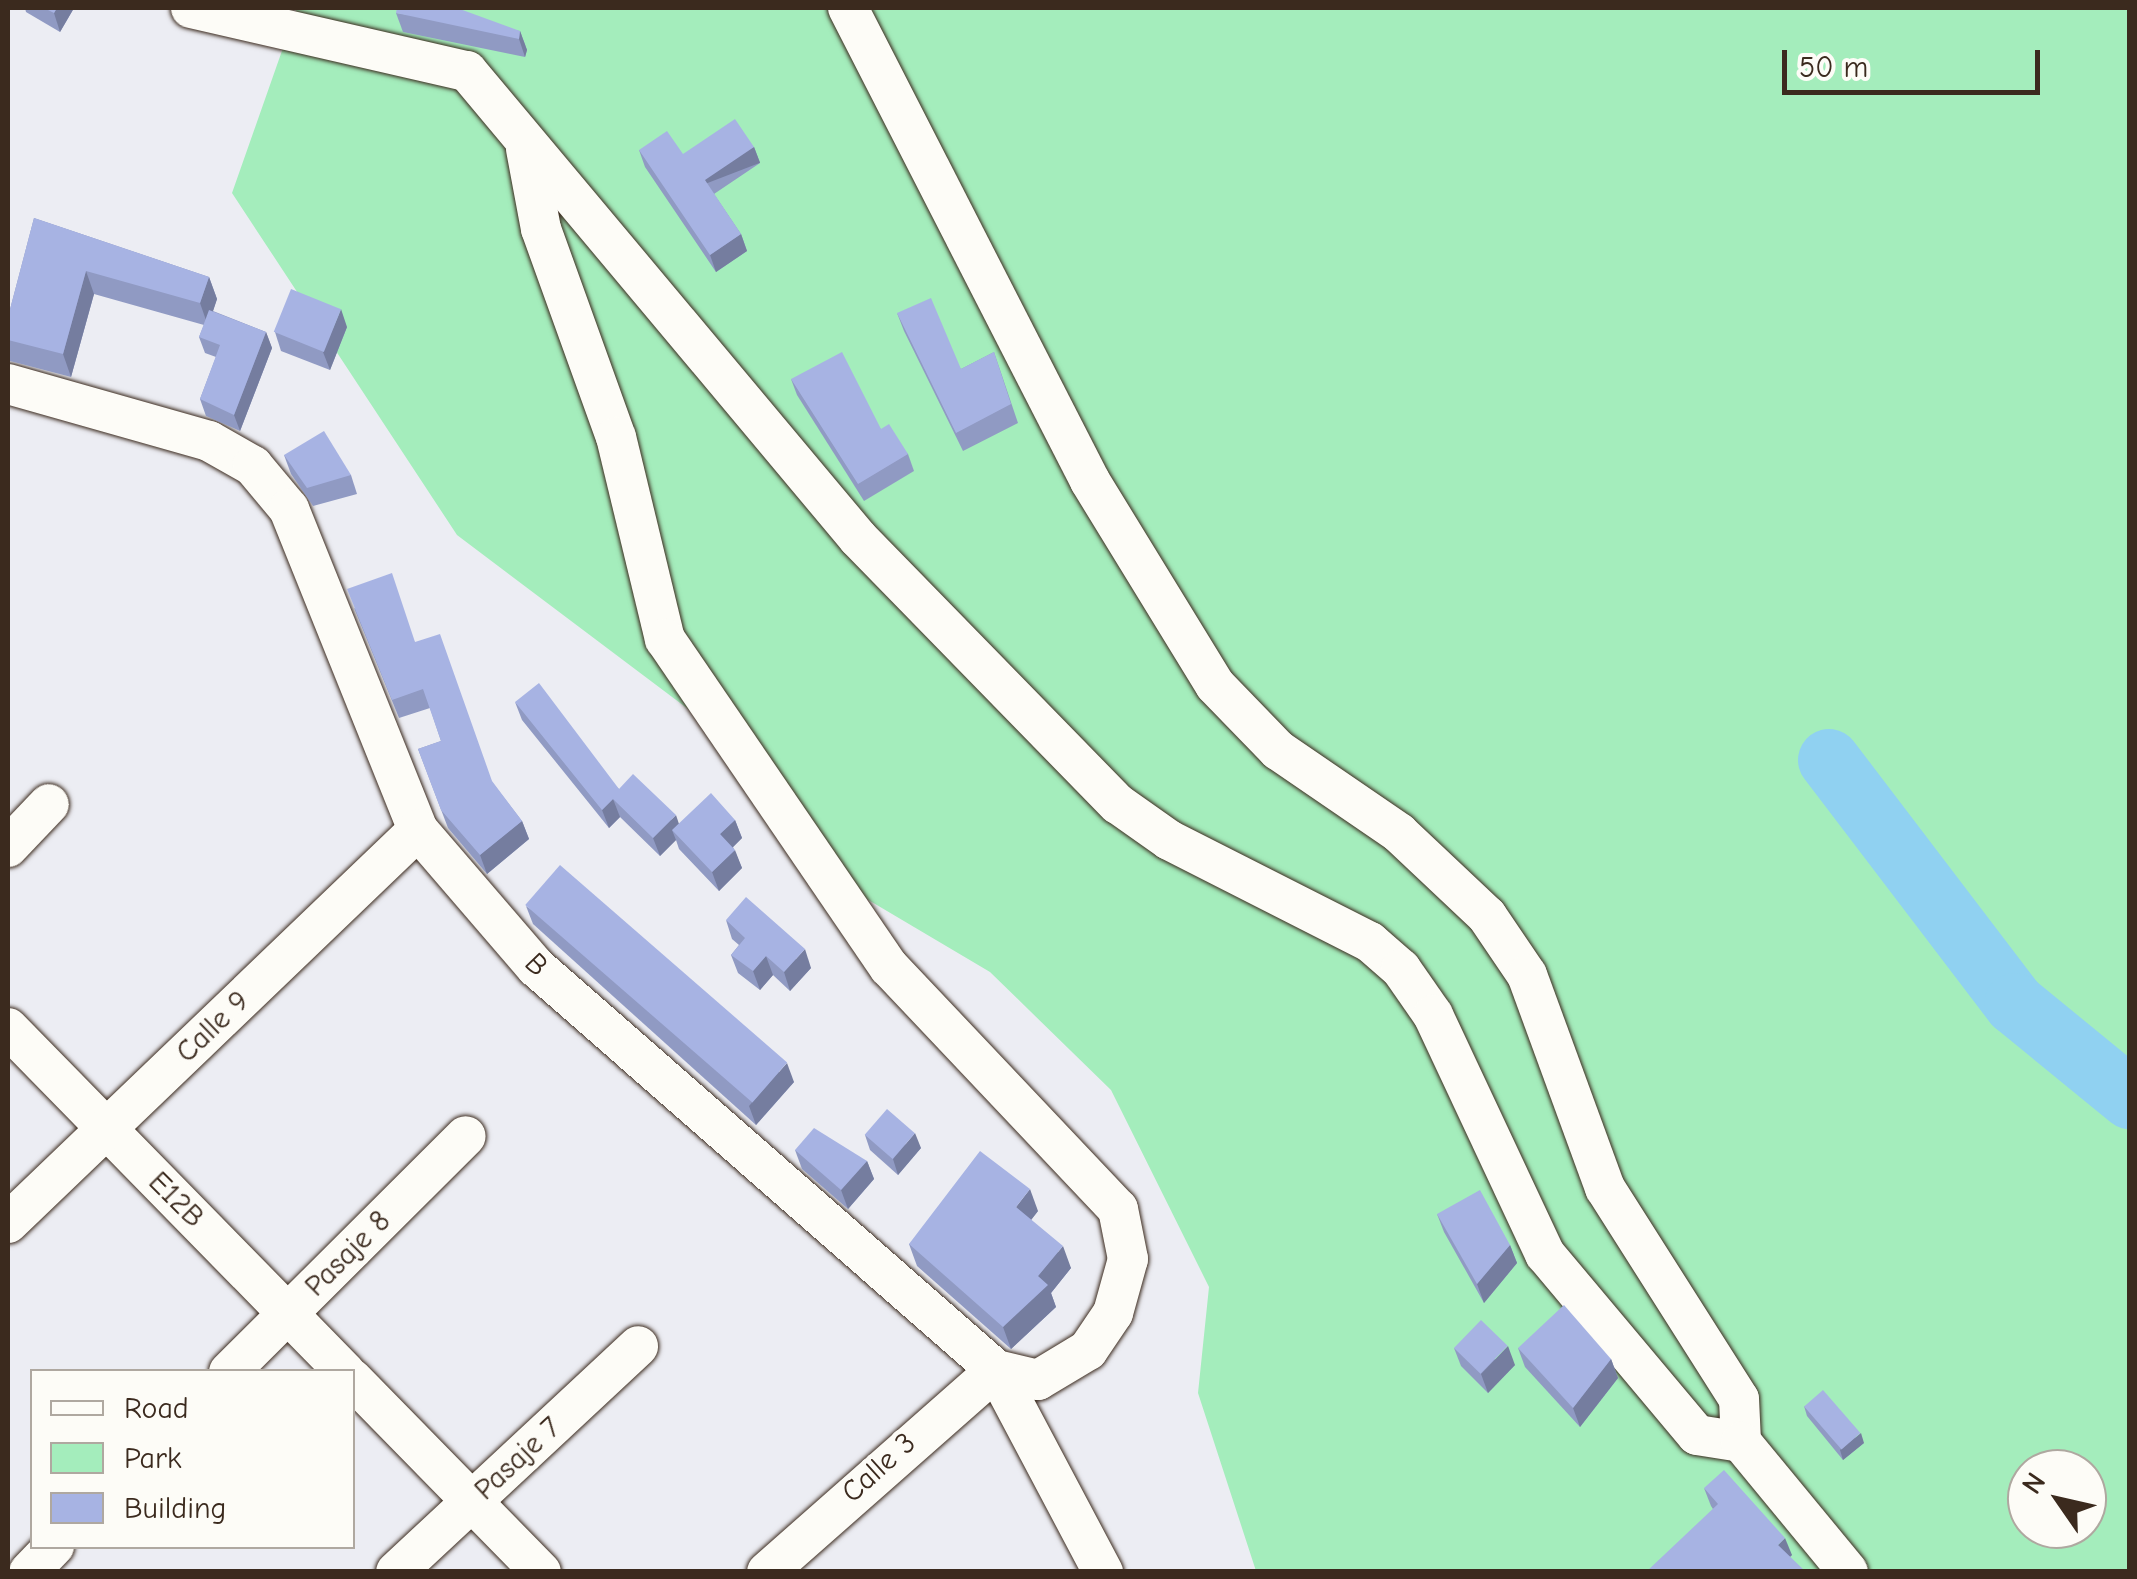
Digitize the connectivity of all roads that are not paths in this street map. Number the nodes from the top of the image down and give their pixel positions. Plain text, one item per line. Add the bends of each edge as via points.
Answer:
1 (191, 8) edge
2 (848, 8) edge
3 (526, 146) junction
4 (8, 384) edge
5 (48, 804) dead end
6 (418, 830) junction
7 (8, 847) edge
8 (8, 1028) edge
9 (106, 1129) junction
10 (466, 1136) dead end
11 (8, 1223) edge
12 (289, 1312) junction
13 (638, 1346) dead end
14 (233, 1369) edge
15 (342, 1369) edge
16 (996, 1370) junction
17 (355, 1382) edge
18 (1741, 1442) junction
19 (472, 1503) junction
20 (51, 1549) edge
21 (28, 1572) edge
22 (396, 1572) edge
23 (541, 1572) edge
24 (767, 1572) edge
25 (1103, 1572) edge
26 (1848, 1572) edge

1 - 3 street via 467,70
2 - 18 street via 1090,481 1215,685 1278,750 1399,833 1487,916 1527,975 1606,1188 1739,1399 1747,1425
3 - 16 street via 541,229 616,437 665,639 889,967 1118,1210 1128,1259 1114,1313 1088,1350 1038,1380
3 - 18 street via 858,538 1118,804 1169,840 1370,942 1402,969 1434,1015 1546,1254 1697,1436
4 - 6 street, B via 209,441 254,466 289,509
5 - 7 street
6 - 9 street, Calle 9
6 - 16 street, B via 536,967
8 - 9 street, E12B
9 - 11 street, Calle 9
9 - 12 street, E12B
10 - 12 street, Pasaje 8
12 - 14 street, Pasaje 8
12 - 15 street, E12B
13 - 19 street, Pasaje 7
16 - 24 street, Calle 3
16 - 25 street, B
17 - 19 street
18 - 26 street
19 - 22 street, Pasaje 7
19 - 23 street
20 - 21 street

